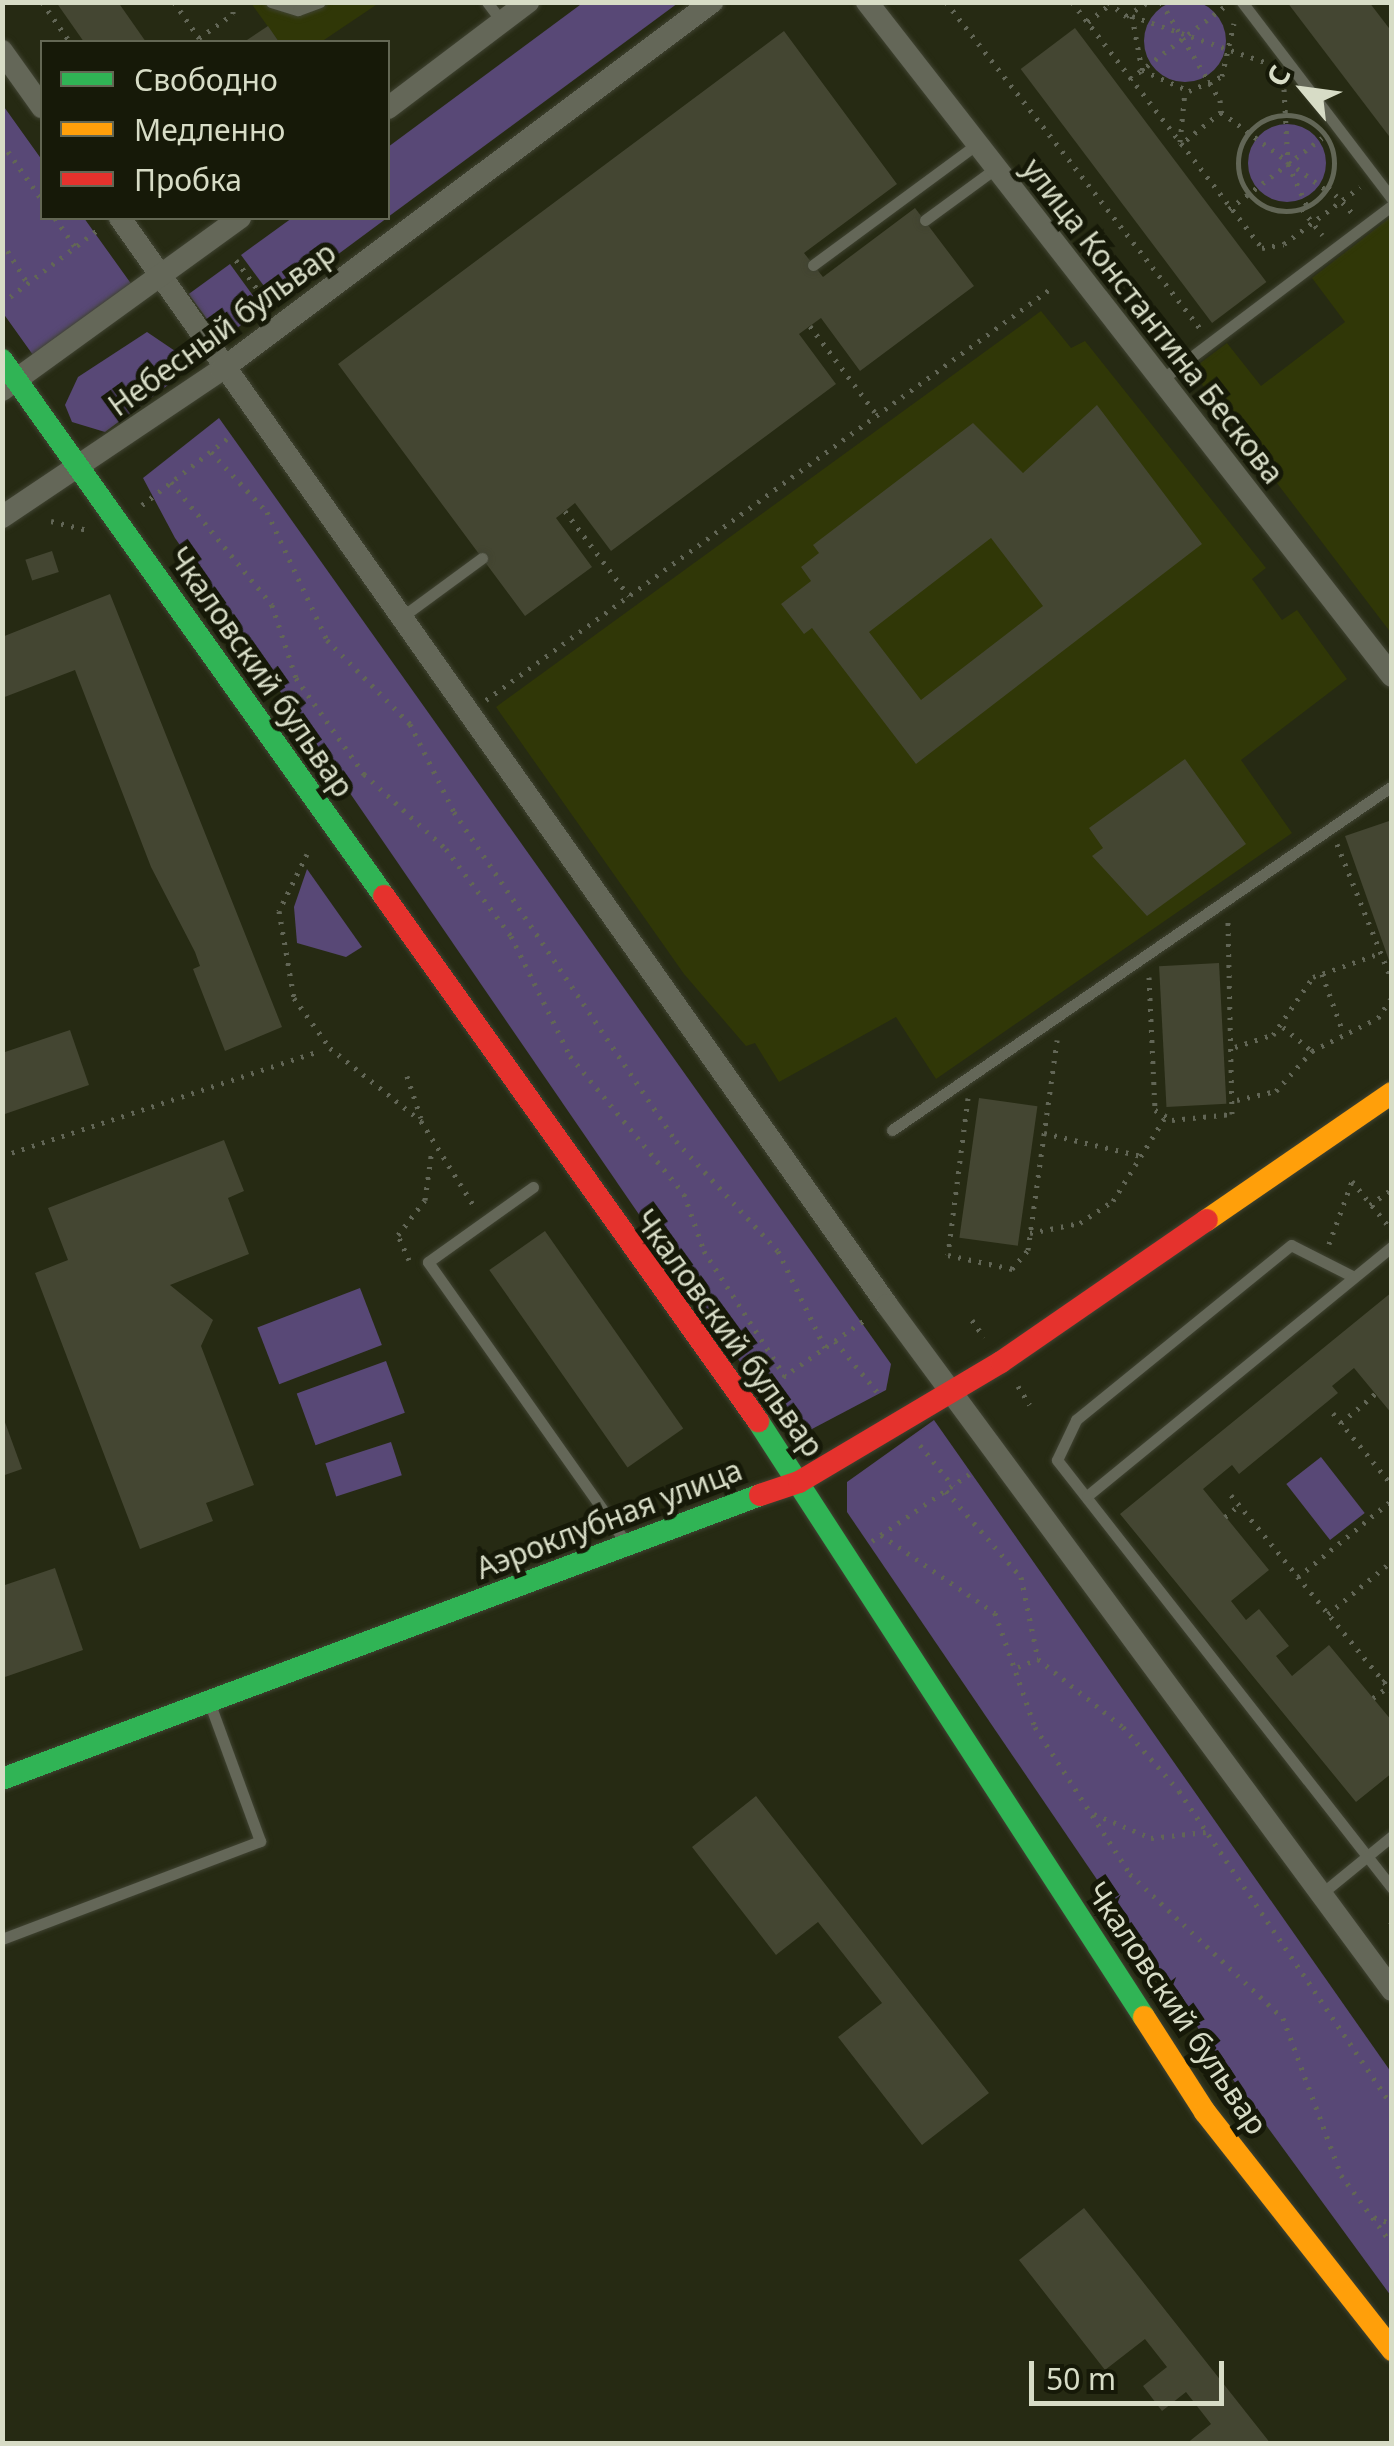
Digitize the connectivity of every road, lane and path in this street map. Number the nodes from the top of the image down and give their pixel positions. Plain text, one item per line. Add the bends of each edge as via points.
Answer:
1 (42, 2) edge
2 (174, 2) edge
3 (233, 2) edge
4 (270, 2) edge
5 (320, 2) edge
6 (488, 2) edge
7 (528, 2) edge
8 (712, 2) edge
9 (867, 2) edge
10 (946, 2) edge
11 (1072, 2) edge
12 (1148, 2) edge
13 (1162, 2) edge
14 (1242, 2) edge
15 (1228, 3) edge
16 (1108, 4) edge
17 (1132, 16) junction
18 (502, 22) junction
19 (1087, 22) junction
20 (1184, 38) junction
21 (69, 40) edge
22 (198, 40) edge
23 (2, 51) edge
24 (1233, 57) junction
25 (1290, 66) junction
26 (1142, 70) junction
27 (1130, 79) junction
28 (1214, 83) junction
29 (1185, 91) junction
30 (40, 104) edge
31 (390, 106) edge
32 (1221, 112) junction
33 (1283, 115) junction
34 (1250, 130) junction
35 (1331, 131) junction
36 (2, 143) edge
37 (977, 144) junction
38 (1180, 144) junction
39 (1288, 164) junction
40 (996, 168) junction
41 (1374, 176) junction
42 (1327, 189) junction
43 (1250, 193) junction
44 (40, 197) edge
45 (1342, 200) junction
46 (1392, 202) edge
47 (1304, 207) junction
48 (1229, 209) junction
49 (56, 220) edge
50 (114, 220) edge
51 (118, 220) edge
52 (237, 220) edge
53 (925, 220) dead end
54 (1313, 223) junction
55 (1362, 227) junction
56 (2, 242) edge
57 (76, 247) junction
58 (1332, 250) junction
59 (236, 260) dead end
60 (814, 265) dead end
61 (158, 278) junction
62 (28, 284) junction
63 (1053, 286) dead end
64 (2, 303) edge
65 (269, 305) dead end
66 (810, 326) dead end
67 (1211, 342) junction
68 (2, 360) edge
69 (221, 370) junction
70 (1161, 380) junction
71 (10, 385) edge
72 (876, 415) junction
73 (232, 436) dead end
74 (211, 452) junction
75 (79, 466) junction
76 (171, 482) junction
77 (139, 506) dead end
78 (566, 511) dead end
79 (2, 518) edge
80 (51, 521) dead end
81 (96, 541) dead end
82 (482, 558) dead end
83 (629, 596) junction
84 (399, 620) junction
85 (1392, 676) edge
86 (486, 700) dead end
87 (1392, 786) edge
88 (1331, 827) junction
89 (307, 854) dead end
90 (1227, 899) junction
91 (1148, 954) junction
92 (1376, 955) junction
93 (1322, 974) junction
94 (1392, 982) edge
95 (1392, 997) edge
96 (1060, 1014) junction
97 (1282, 1026) junction
98 (1342, 1032) junction
99 (1234, 1047) junction
100 (1312, 1050) junction
101 (319, 1051) dead end
102 (971, 1075) junction
103 (407, 1076) dead end
104 (1392, 1094) edge
105 (1237, 1100) junction
106 (1164, 1118) junction
107 (422, 1120) junction
108 (892, 1130) dead end
109 (1044, 1134) junction
110 (432, 1146) junction
111 (2, 1156) edge
112 (1141, 1156) junction
113 (534, 1187) dead end
114 (1392, 1189) edge
115 (1370, 1205) junction
116 (485, 1221) junction
117 (1030, 1233) junction
118 (1374, 1239) dead end
119 (1392, 1246) edge
120 (1326, 1251) junction
121 (1344, 1253) dead end
122 (428, 1262) junction
123 (1352, 1276) junction
124 (866, 1319) dead end
125 (972, 1320) dead end
126 (984, 1337) dead end
127 (836, 1341) junction
128 (825, 1348) junction
129 (785, 1376) junction
130 (1018, 1386) dead end
131 (953, 1390) junction
132 (760, 1393) dead end
133 (878, 1394) dead end
134 (1376, 1394) dead end
135 (1030, 1405) dead end
136 (1333, 1413) dead end
137 (1341, 1423) junction
138 (912, 1435) dead end
139 (974, 1471) dead end
140 (799, 1482) junction
141 (1392, 1485) edge
142 (953, 1486) junction
143 (946, 1490) junction
144 (1231, 1495) dead end
145 (1087, 1496) junction
146 (1392, 1500) edge
147 (1239, 1505) junction
148 (1225, 1517) dead end
149 (881, 1534) junction
150 (624, 1539) junction
151 (869, 1543) dead end
152 (1392, 1562) edge
153 (1298, 1577) junction
154 (1328, 1614) junction
155 (1038, 1659) junction
156 (1017, 1668) junction
157 (1392, 1675) edge
158 (1388, 1687) edge
159 (1373, 1698) dead end
160 (209, 1702) junction
161 (2, 1779) edge
162 (1092, 1812) junction
163 (1206, 1832) junction
164 (1392, 1836) edge
165 (1369, 1856) junction
166 (1392, 1888) edge
167 (1318, 1897) junction
168 (2, 1939) edge
169 (1392, 1990) edge
170 (1392, 2106) edge
171 (1371, 2216) junction
172 (1392, 2224) edge
173 (1392, 2244) edge
174 (1392, 2350) edge

1 - 21 path
2 - 22 path
3 - 22 path via 233,14
4 - 5 lane via 298,10
6 - 18 lane
7 - 18 street
8 - 69 street, Небесный бульвар
9 - 37 street, улица Константина Бескова
10 - 67 path
11 - 19 path
12 - 17 path
13 - 20 path
14 - 25 lane
15 - 20 path
15 - 24 path
16 - 17 path
16 - 19 path
17 - 20 path
17 - 26 path
18 - 31 street
19 - 27 path
20 - 24 path
20 - 26 path
20 - 28 path
23 - 30 street
24 - 25 path
24 - 28 path
25 - 33 path
25 - 35 lane
26 - 27 path
26 - 29 path
27 - 38 path
28 - 29 path
28 - 32 path
29 - 38 path
32 - 34 path
32 - 38 path
33 - 34 path
33 - 35 path
33 - 39 path
34 - 39 path
34 - 43 path via 1238,163
35 - 39 path
35 - 41 lane
35 - 42 path via 1335,161
36 - 44 path
37 - 40 street, улица Константина Бескова
37 - 60 lane
38 - 48 path
39 - 42 path
39 - 43 path
39 - 47 path
40 - 53 lane
40 - 70 street, улица Константина Бескова
41 - 45 path
41 - 46 lane
42 - 45 path
42 - 47 path
43 - 47 path via 1276,210
43 - 48 path
45 - 54 path
45 - 55 path
46 - 55 lane
47 - 54 path
48 - 54 path via 1254,242 1272,250
49 - 57 path
50 - 57 path
51 - 61 street
52 - 61 street
54 - 58 path
55 - 58 lane
56 - 62 path
57 - 62 path
58 - 67 lane
59 - 65 path
61 - 69 street
61 - 71 street
62 - 64 path
63 - 72 path
66 - 72 path
67 - 70 lane
68 - 71 street, Чкаловский бульвар
69 - 75 street, Небесный бульвар
69 - 84 street
70 - 85 street, улица Константина Бескова
71 - 75 street, Чкаловский бульвар
72 - 83 path
73 - 74 path
74 - 76 path
74 - 128 path via 267,512 327,640 410,724 428,771 676,1142 778,1252
75 - 79 street, Небесный бульвар
75 - 140 street, Чкаловский бульвар
76 - 77 path
76 - 129 path via 272,605 296,678 354,762 446,849 511,936 570,1056 676,1182 704,1251
78 - 83 path
80 - 81 path via 82,526
82 - 84 lane
83 - 86 path
84 - 131 street
87 - 88 lane
88 - 90 lane
88 - 92 path
89 - 107 path via 279,911 294,998 330,1048
90 - 91 lane
90 - 99 path
91 - 96 lane
91 - 106 path via 1156,1110
92 - 93 path
92 - 94 path
93 - 97 path via 1297,994
93 - 98 path
95 - 98 path via 1378,1018
96 - 102 lane
96 - 109 path
97 - 99 path
97 - 100 path
98 - 100 path
99 - 105 path
100 - 105 path via 1276,1091
101 - 111 path
102 - 108 lane
102 - 117 path via 948,1254 1012,1269 1024,1262
103 - 107 path
104 - 131 street, Аэроклубная улица
105 - 106 path via 1226,1117
106 - 112 path
107 - 110 path
109 - 112 path
109 - 117 path
110 - 116 path
110 - 122 path via 425,1200 398,1235 410,1262
112 - 117 path via 1099,1213
113 - 116 lane
114 - 115 path
115 - 118 path via 1390,1227
115 - 120 path via 1352,1181
116 - 122 lane
119 - 123 lane
120 - 121 path
120 - 123 lane
120 - 145 lane via 1292,1246 1076,1420 1057,1460
122 - 150 lane
123 - 145 lane
124 - 127 path
125 - 126 path
127 - 128 path
127 - 133 path
128 - 129 path
129 - 132 path
130 - 135 path
131 - 140 street, Аэроклубная улица
131 - 167 street
134 - 137 path
136 - 137 path
137 - 141 path
138 - 142 path
139 - 142 path
140 - 150 street, Аэроклубная улица
140 - 174 street, Чкаловский бульвар via 1205,2112
142 - 143 path
143 - 149 path
143 - 155 path via 1021,1576
144 - 147 path
145 - 165 lane
146 - 153 path
147 - 148 path
147 - 153 path
149 - 151 path
149 - 156 path via 972,1590 994,1613
150 - 160 street, Аэроклубная улица
152 - 154 path
153 - 154 path
154 - 158 path
155 - 156 path
155 - 163 path via 1123,1727
156 - 162 path via 1035,1728
157 - 158 path
158 - 159 path
160 - 161 street, Аэроклубная улица
160 - 168 lane via 260,1841
162 - 163 path via 1151,1838
162 - 171 path via 1151,1902 1283,2018 1326,2143
163 - 170 path
164 - 165 lane
165 - 166 lane
165 - 167 lane
167 - 169 street
171 - 172 path
171 - 173 path

